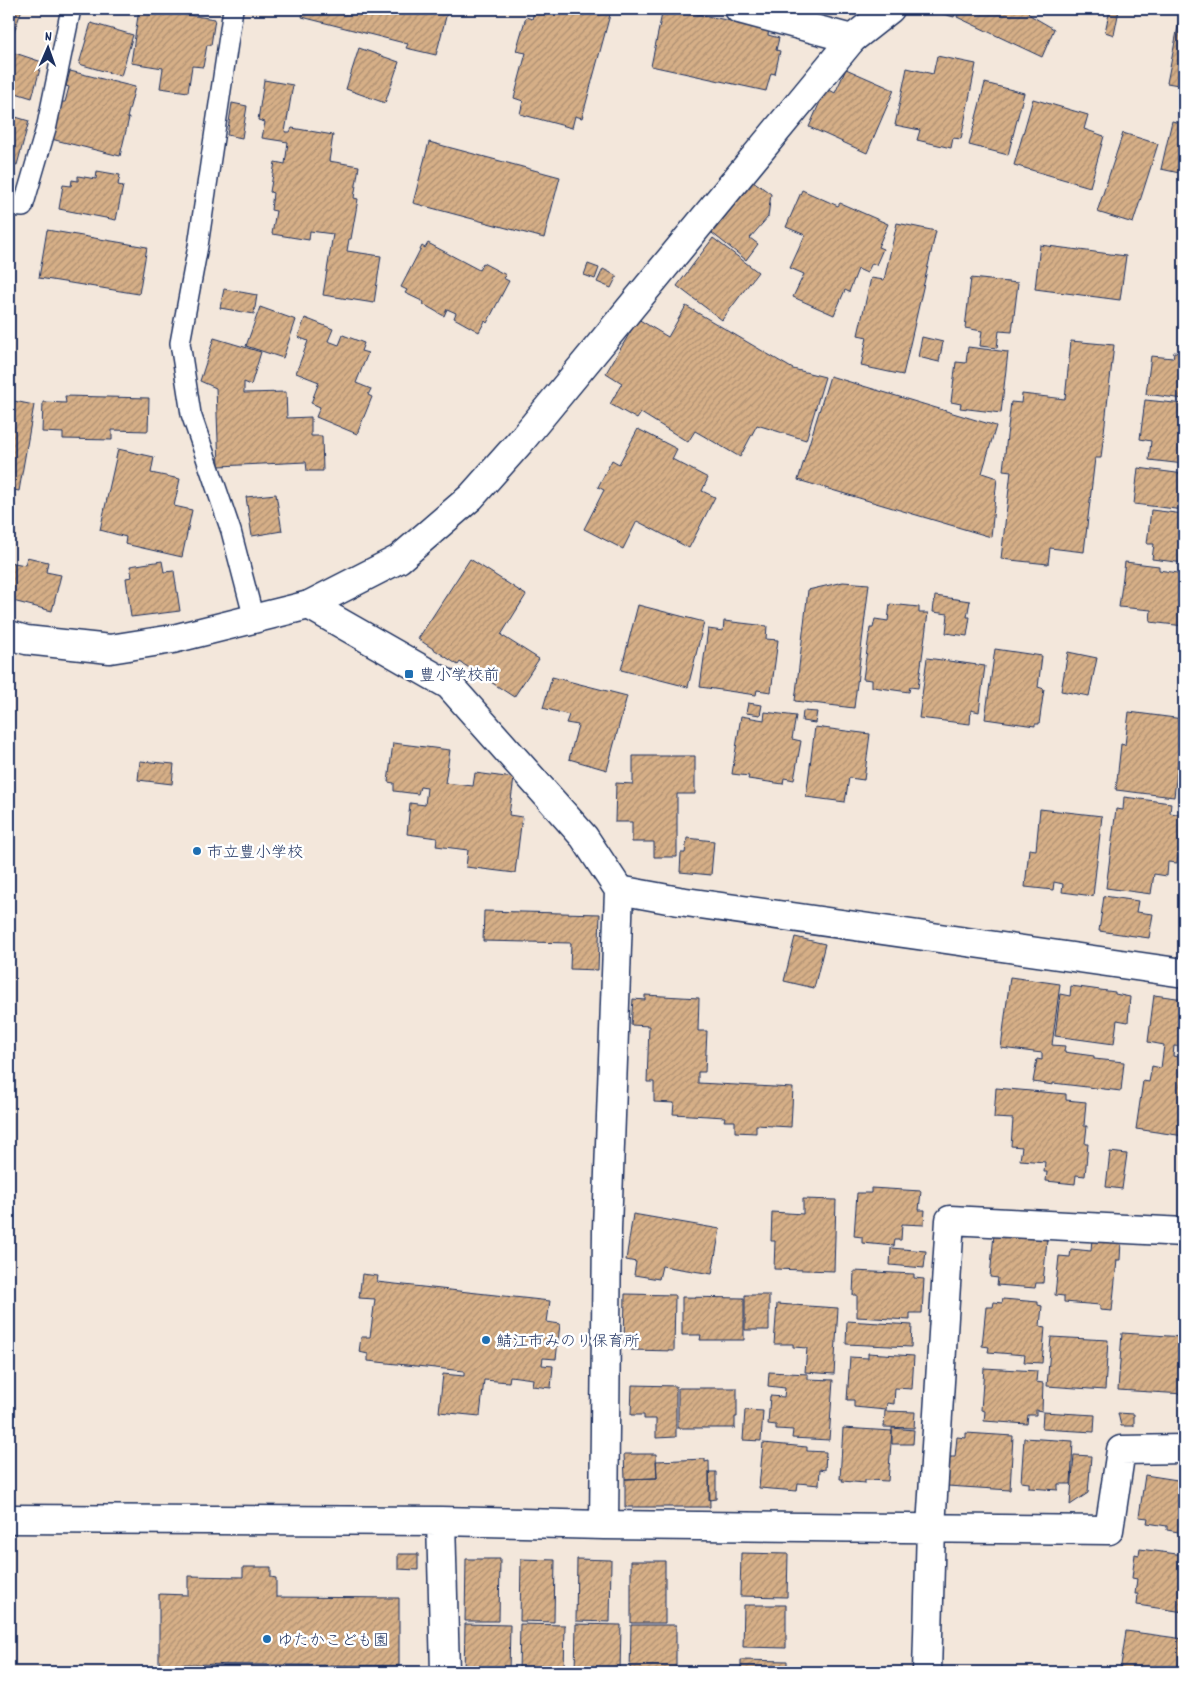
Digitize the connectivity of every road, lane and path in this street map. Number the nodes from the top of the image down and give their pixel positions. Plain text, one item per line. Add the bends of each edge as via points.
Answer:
1 (71, 9) edge
2 (233, 9) edge
3 (739, 9) edge
4 (890, 9) edge
5 (852, 39) junction
6 (9, 206) edge
7 (309, 605) junction
8 (254, 619) junction
9 (9, 636) edge
10 (619, 890) junction
11 (1184, 973) edge
12 (1184, 1232) edge
13 (1184, 1449) edge
14 (9, 1518) edge
15 (441, 1521) junction
16 (604, 1524) junction
17 (931, 1527) junction
18 (445, 1672) edge
19 (927, 1672) edge

1 - 6 lane via 47,124 23,207
2 - 8 lane via 198,246 180,343 191,414 231,531
3 - 5 street
4 - 5 street
5 - 7 street via 471,497 399,559
7 - 8 street
7 - 10 street via 449,685 584,837
8 - 9 street via 173,639 110,650
10 - 11 street
10 - 16 street via 607,1229
12 - 17 street via 950,1220
13 - 17 street via 1121,1450 1109,1530
14 - 15 street
15 - 16 street
15 - 18 street
16 - 17 street
17 - 19 street

